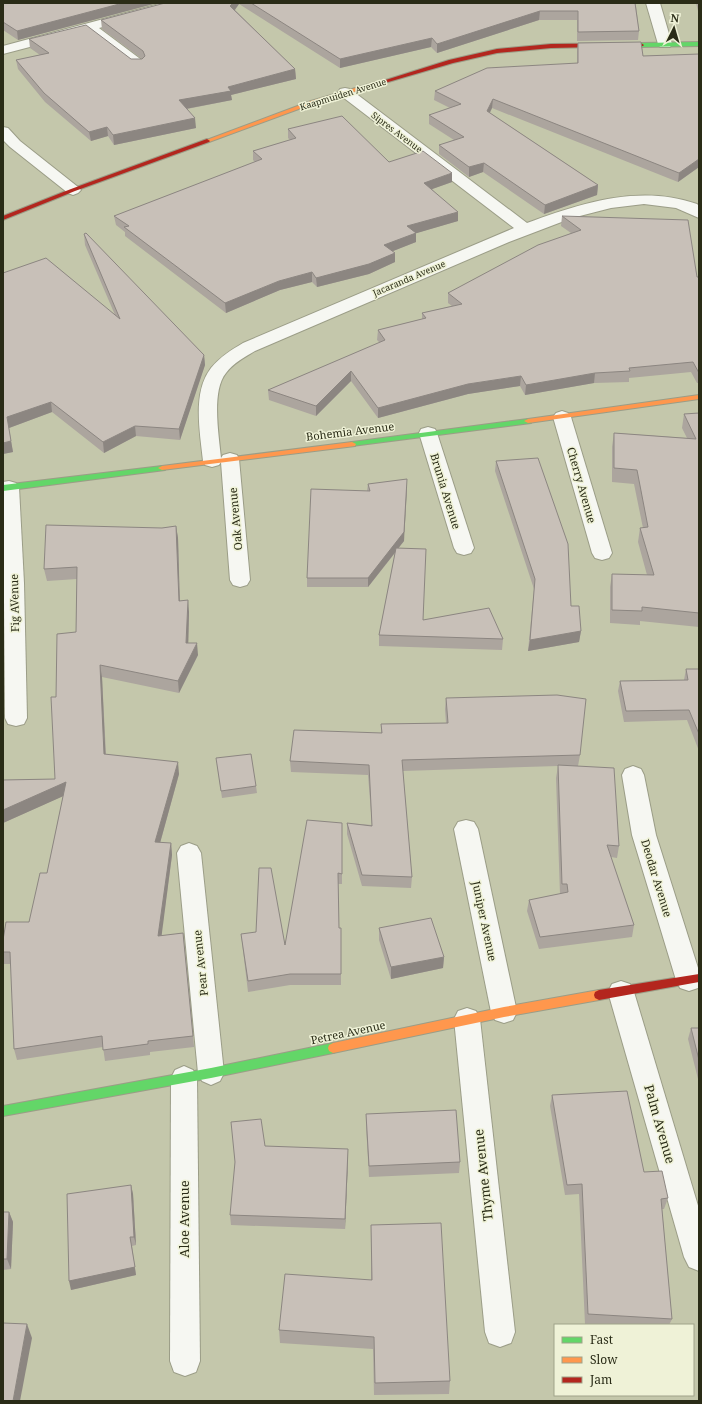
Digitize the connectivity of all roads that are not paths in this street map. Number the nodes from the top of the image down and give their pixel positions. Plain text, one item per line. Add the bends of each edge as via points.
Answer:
1 (178, 3) edge
2 (654, 3) edge
3 (89, 27) junction
4 (665, 44) junction
5 (699, 44) edge
6 (3, 50) edge
7 (138, 64) edge
8 (345, 92) junction
9 (3, 131) edge
10 (9, 146) edge
11 (73, 190) junction
12 (699, 213) edge
13 (3, 218) edge
14 (525, 229) junction
15 (699, 397) edge
16 (562, 417) junction
17 (428, 433) junction
18 (221, 460) junction
19 (6, 488) edge
20 (464, 548) dead end
21 (602, 553) dead end
22 (240, 580) dead end
23 (16, 718) dead end
24 (633, 774) dead end
25 (466, 829) dead end
26 (189, 853) dead end
27 (694, 979) edge
28 (621, 992) junction
29 (504, 1012) junction
30 (467, 1019) junction
31 (211, 1073) junction
32 (184, 1078) junction
33 (3, 1110) edge
34 (699, 1257) edge
35 (500, 1332) dead end
36 (185, 1361) dead end

1 - 3 street
2 - 4 street
3 - 6 street
3 - 7 street
4 - 5 street, Kaapmuiden Avenue
4 - 8 street, Kaapmuiden Avenue via 535,47 497,52
8 - 11 street, Kaapmuiden Avenue
8 - 14 street, Sipres Avenue
9 - 10 street
10 - 11 street
11 - 13 street, Kaapmuiden Avenue
12 - 14 street, Jacaranda Avenue via 680,204 660,201 612,202
14 - 18 street, Jacaranda Avenue via 249,347 229,360 216,373 210,391 209,420
15 - 16 street, Bohemia Avenue
16 - 17 street, Bohemia Avenue
16 - 21 street, Cherry Avenue
17 - 18 street, Bohemia Avenue
17 - 20 street, Brunia Avenue
18 - 19 street, Bohemia Avenue
18 - 22 street, Oak Avenue
19 - 23 street, Fig AVenue via 14,584
24 - 27 street, Deodar Avenue via 644,835
25 - 29 street, Juniper Avenue
26 - 31 street, Pear Avenue
27 - 28 street, Petrea Avenue
28 - 29 street, Petrea Avenue
28 - 34 street, Palm Avenue
29 - 30 street, Petrea Avenue
30 - 31 street, Petrea Avenue
30 - 35 street, Thyme Avenue
31 - 32 street, Petrea Avenue
32 - 33 street, Petrea Avenue
32 - 36 street, Aloe Avenue

